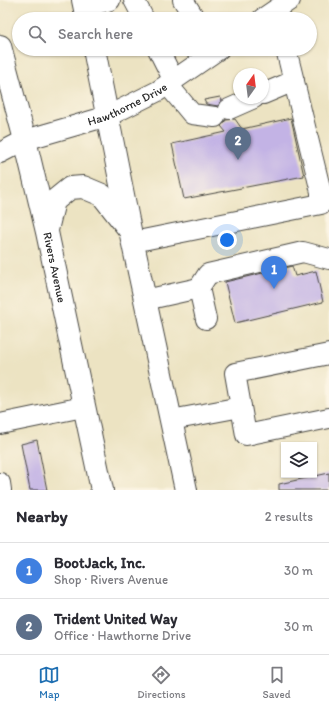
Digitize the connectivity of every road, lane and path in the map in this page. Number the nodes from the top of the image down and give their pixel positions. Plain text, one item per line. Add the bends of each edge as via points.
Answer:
1 (110, 0) edge
2 (134, 0) edge
3 (183, 0) edge
4 (85, 9) edge
5 (140, 12) edge
6 (191, 12) edge
7 (0, 46) edge
8 (95, 56) edge
9 (161, 56) edge
10 (208, 56) edge
11 (288, 56) edge
12 (294, 81) junction
13 (171, 83) junction
14 (269, 91) edge
15 (241, 104) edge
16 (108, 116) junction
17 (25, 140) junction
18 (0, 152) edge
19 (325, 204) edge
20 (47, 232) junction
21 (131, 236) junction
22 (329, 259) edge
23 (199, 288) junction
24 (145, 300) junction
25 (206, 319) dead end
26 (329, 354) edge
27 (83, 407) junction
28 (241, 407) junction
29 (329, 418) edge
30 (171, 420) junction
31 (0, 424) edge
32 (0, 483) edge
33 (1, 490) edge
34 (102, 490) edge
35 (186, 490) edge

1 - 4 street
2 - 5 street
3 - 6 street
7 - 17 main road, Rivers Avenue
8 - 16 main road
9 - 13 street
10 - 13 street, Hawthorne Drive
11 - 12 street
12 - 14 street
12 - 19 street
13 - 15 street via 192,114 222,113
13 - 16 street, Hawthorne Drive
16 - 17 street, Hawthorne Drive
16 - 21 main road
17 - 18 street, Hawthorne Drive
17 - 20 main road, Rivers Avenue
19 - 21 street
20 - 21 main road via 54,201 70,188 83,187 102,195
20 - 27 main road, Rivers Avenue
21 - 24 main road
22 - 23 street via 302,252 208,274
23 - 24 street
23 - 25 street
24 - 30 main road
26 - 28 street via 235,373
27 - 31 street
27 - 34 main road, Rivers Avenue
28 - 29 street via 246,436
28 - 30 street
30 - 35 main road
32 - 33 street

